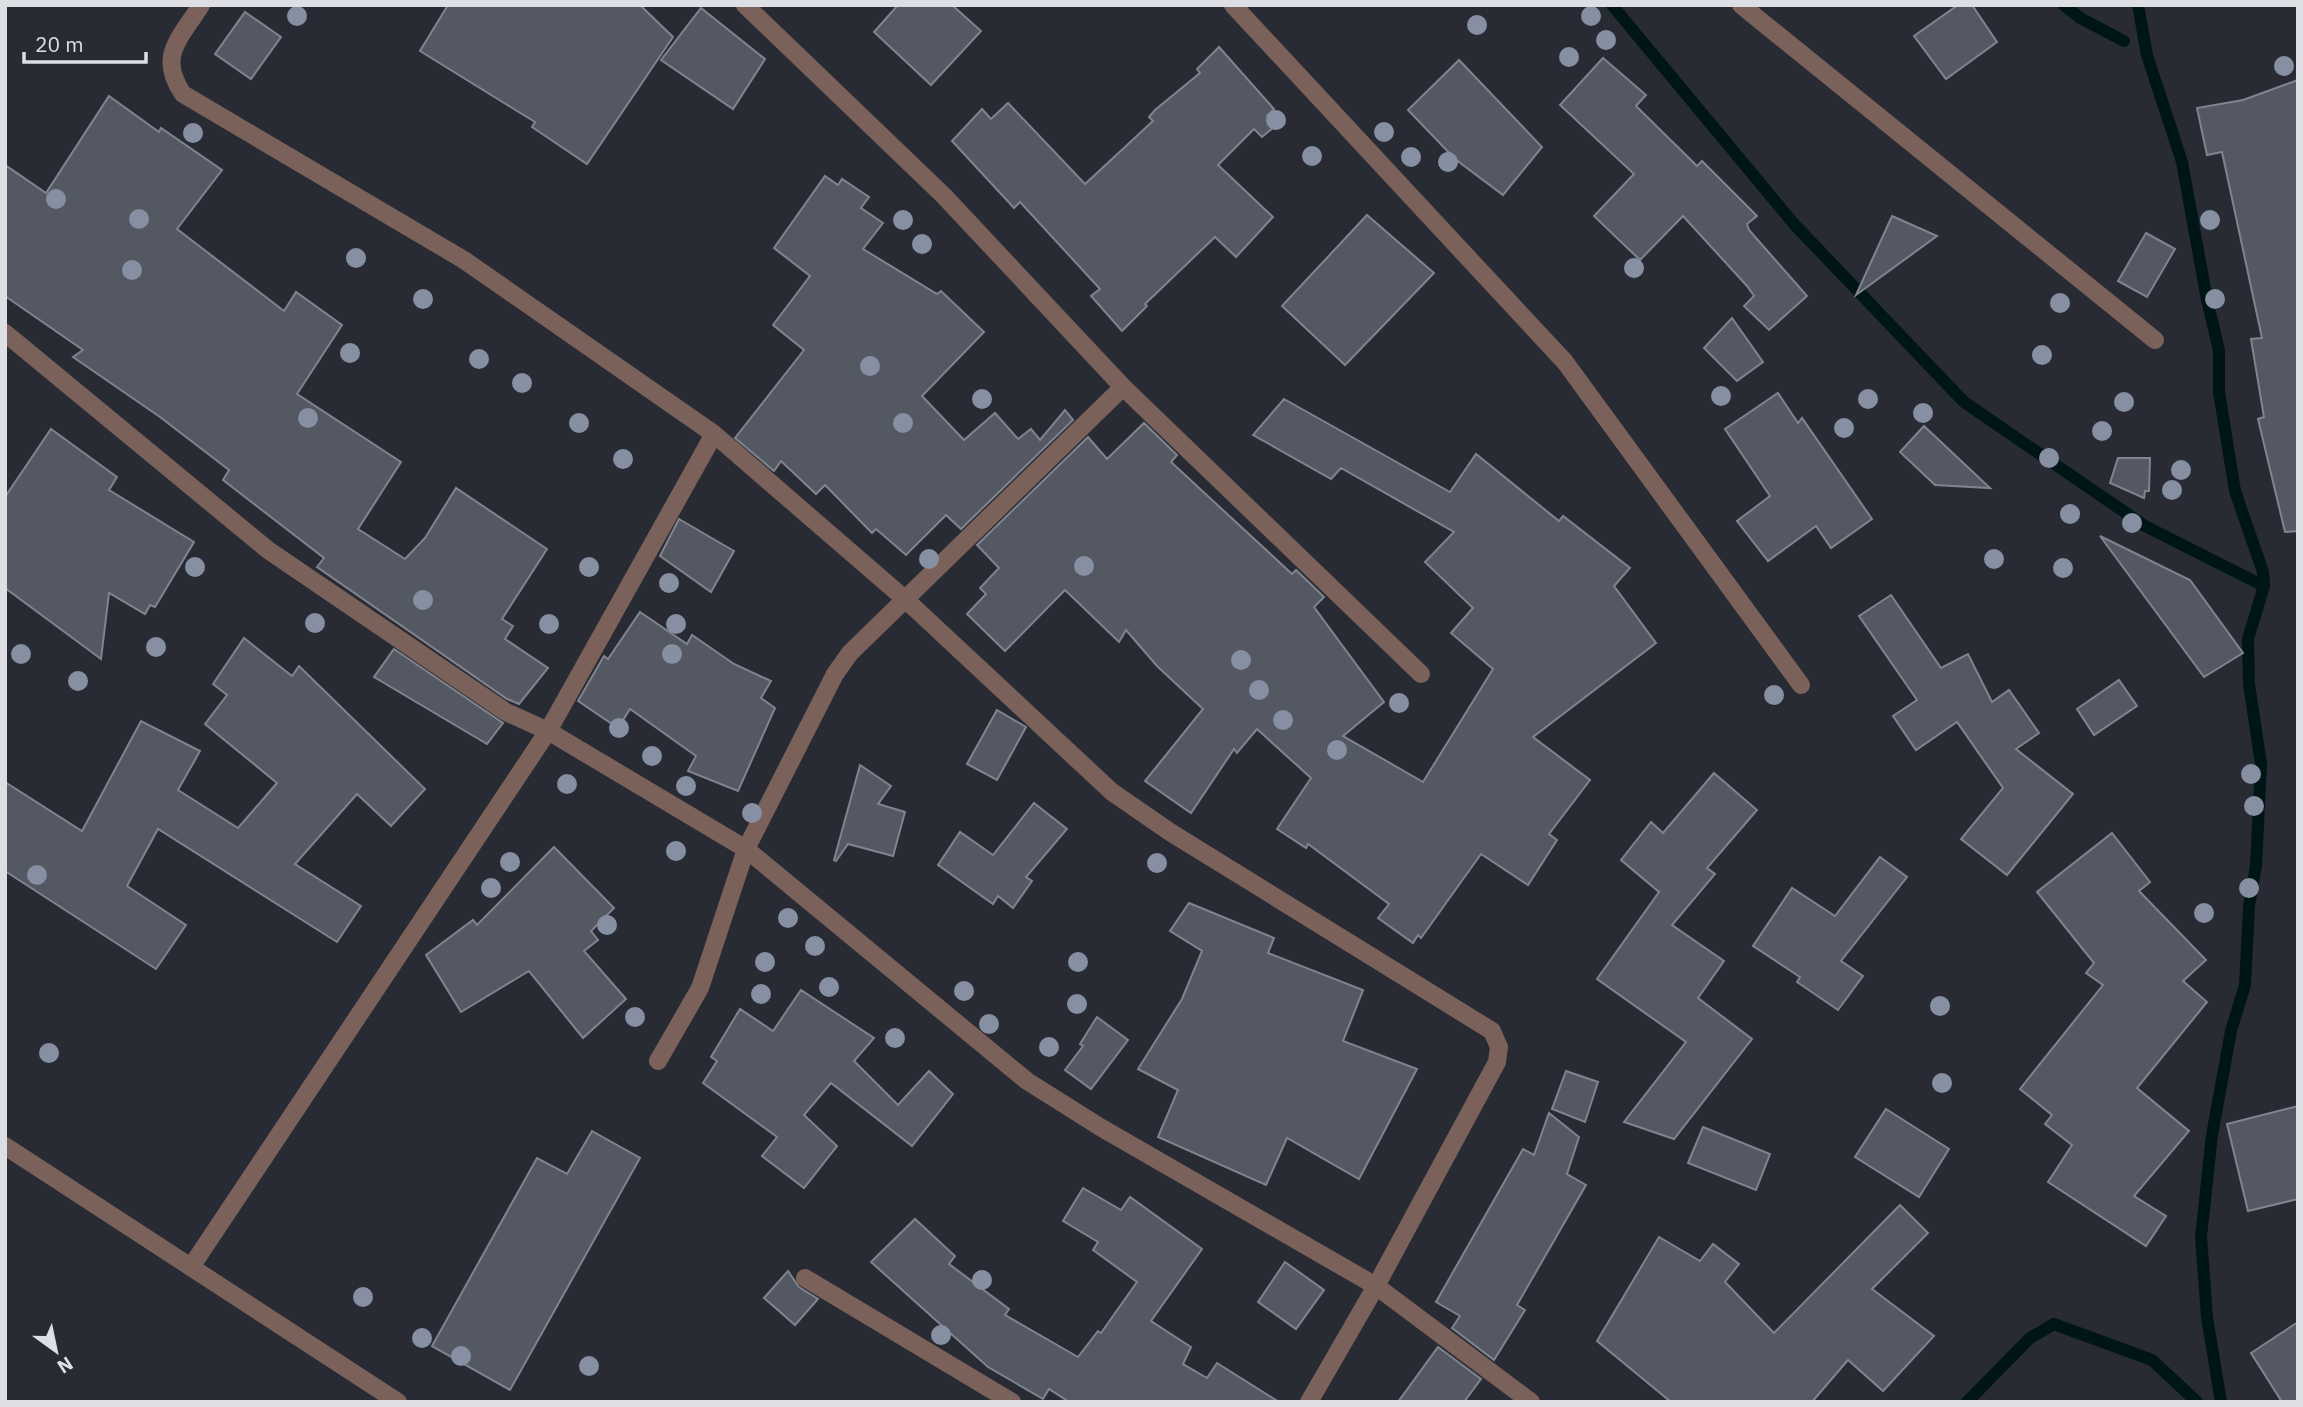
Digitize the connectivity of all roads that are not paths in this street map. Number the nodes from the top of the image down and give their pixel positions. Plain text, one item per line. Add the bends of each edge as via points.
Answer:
1 (201, 5) edge
2 (744, 5) edge
3 (1233, 5) edge
4 (1741, 5) edge
5 (5, 333) edge
6 (2155, 340) dead end
7 (1124, 387) junction
8 (714, 434) junction
9 (906, 600) junction
10 (1421, 674) dead end
11 (1801, 685) dead end
12 (548, 730) junction
13 (747, 849) junction
14 (658, 1061) dead end
15 (5, 1146) edge
16 (191, 1267) junction
17 (805, 1278) dead end
18 (1376, 1286) junction
19 (398, 1402) edge
20 (1012, 1402) edge
21 (1309, 1402) edge
22 (1531, 1402) edge

1 - 8 street via 169,54 171,76 183,94 464,260
2 - 7 street via 944,196
3 - 11 street via 1565,362
4 - 6 street
5 - 12 street via 268,550 506,712
7 - 9 street
7 - 10 street
8 - 9 street
8 - 12 street
9 - 13 street via 866,636 835,674
9 - 18 street via 1140,813 1492,1031 1499,1047 1497,1062
12 - 13 street
12 - 16 street
13 - 14 street via 700,988
13 - 18 street via 1027,1081
15 - 16 street
16 - 19 street
17 - 20 street
18 - 21 street
18 - 22 street

